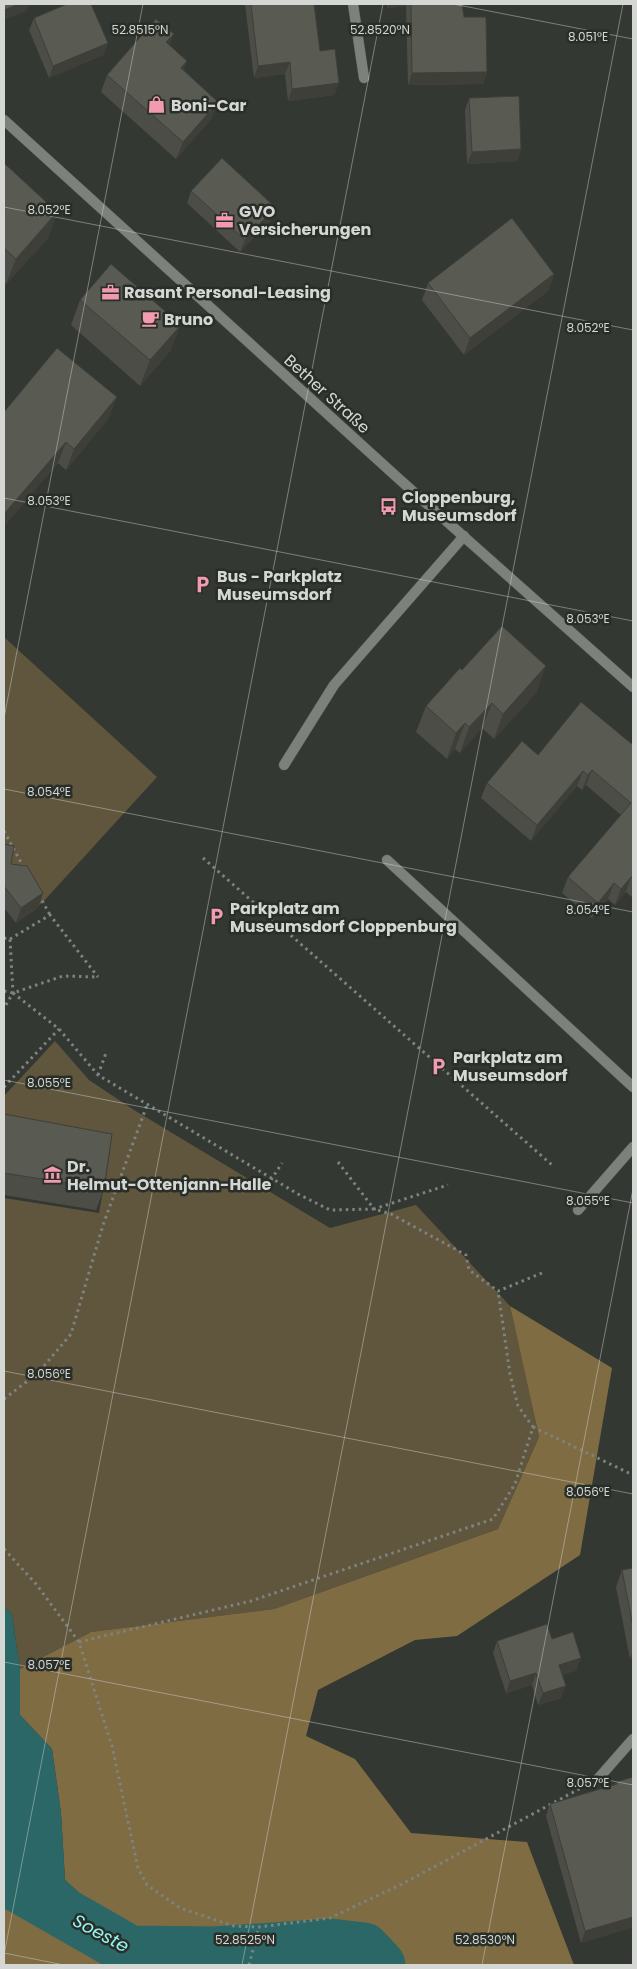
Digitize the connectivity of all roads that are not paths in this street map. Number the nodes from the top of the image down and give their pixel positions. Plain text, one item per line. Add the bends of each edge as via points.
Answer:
1 (353, 4) edge
2 (364, 78) dead end
3 (4, 120) edge
4 (464, 536) junction
5 (633, 687) edge
6 (284, 765) dead end
7 (387, 860) dead end
8 (633, 1087) edge
9 (633, 1147) edge
10 (578, 1210) dead end
11 (633, 1739) edge
12 (597, 1780) road end

1 - 2 street
3 - 4 street, Bether Straße
4 - 5 street, Bether Straße
4 - 6 street via 334,685
7 - 8 street
9 - 10 street
11 - 12 street

